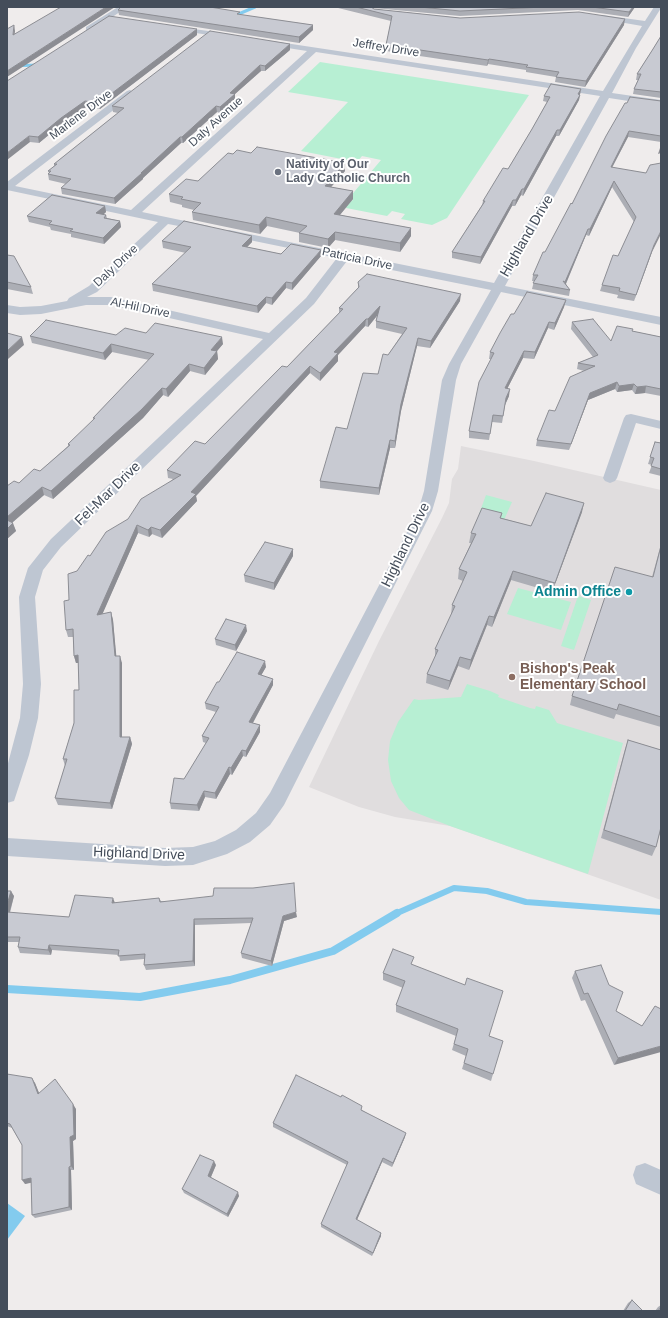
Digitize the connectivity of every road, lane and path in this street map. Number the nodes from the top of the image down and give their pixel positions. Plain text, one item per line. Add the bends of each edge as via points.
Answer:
1 (123, 7) edge
2 (658, 7) edge
3 (592, 16) edge
4 (107, 17) junction
5 (122, 20) edge
6 (648, 24) junction
7 (168, 27) edge
8 (208, 33) junction
9 (80, 35) edge
10 (238, 38) edge
11 (261, 41) edge
12 (196, 43) edge
13 (314, 49) junction
14 (139, 86) edge
15 (607, 95) junction
16 (661, 103) edge
17 (7, 187) edge
18 (134, 213) junction
19 (166, 220) junction
20 (345, 256) junction
21 (498, 288) junction
22 (62, 306) junction
23 (7, 309) edge
24 (661, 321) edge
25 (272, 337) junction
26 (661, 425) edge
27 (610, 478) dead end
28 (7, 795) edge
29 (7, 847) edge

1 - 4 street
2 - 6 street, Highland Drive
3 - 6 street
4 - 5 street
4 - 9 street
6 - 15 street, Highland Drive
7 - 8 street
8 - 10 street
8 - 12 street
11 - 13 street, Jeffrey Drive
13 - 15 street, Jeffrey Drive
13 - 18 street, Daly Avenue
14 - 17 street, Marlene Drive
15 - 16 street, Jeffrey Drive
15 - 21 street, Highland Drive
17 - 18 street, Patricia Drive
18 - 19 street, Patricia Drive
19 - 20 street, Patricia Drive
19 - 22 street, Daly Drive via 93,289
20 - 21 street, Patricia Drive
20 - 25 street, Fel-Mar Drive via 310,301
21 - 24 street, Patricia Drive
21 - 29 street, Highland Drive via 455,364 449,380 431,491 425,511 277,799 263,819 243,836 220,848 193,856 165,857
22 - 23 street, Al-Hil Drive via 41,310
22 - 25 street, Al-Hil Drive via 86,301 111,301
25 - 28 street, Fel-Mar Drive via 56,543 36,568 27,596 32,684 29,718
26 - 27 street via 631,418

